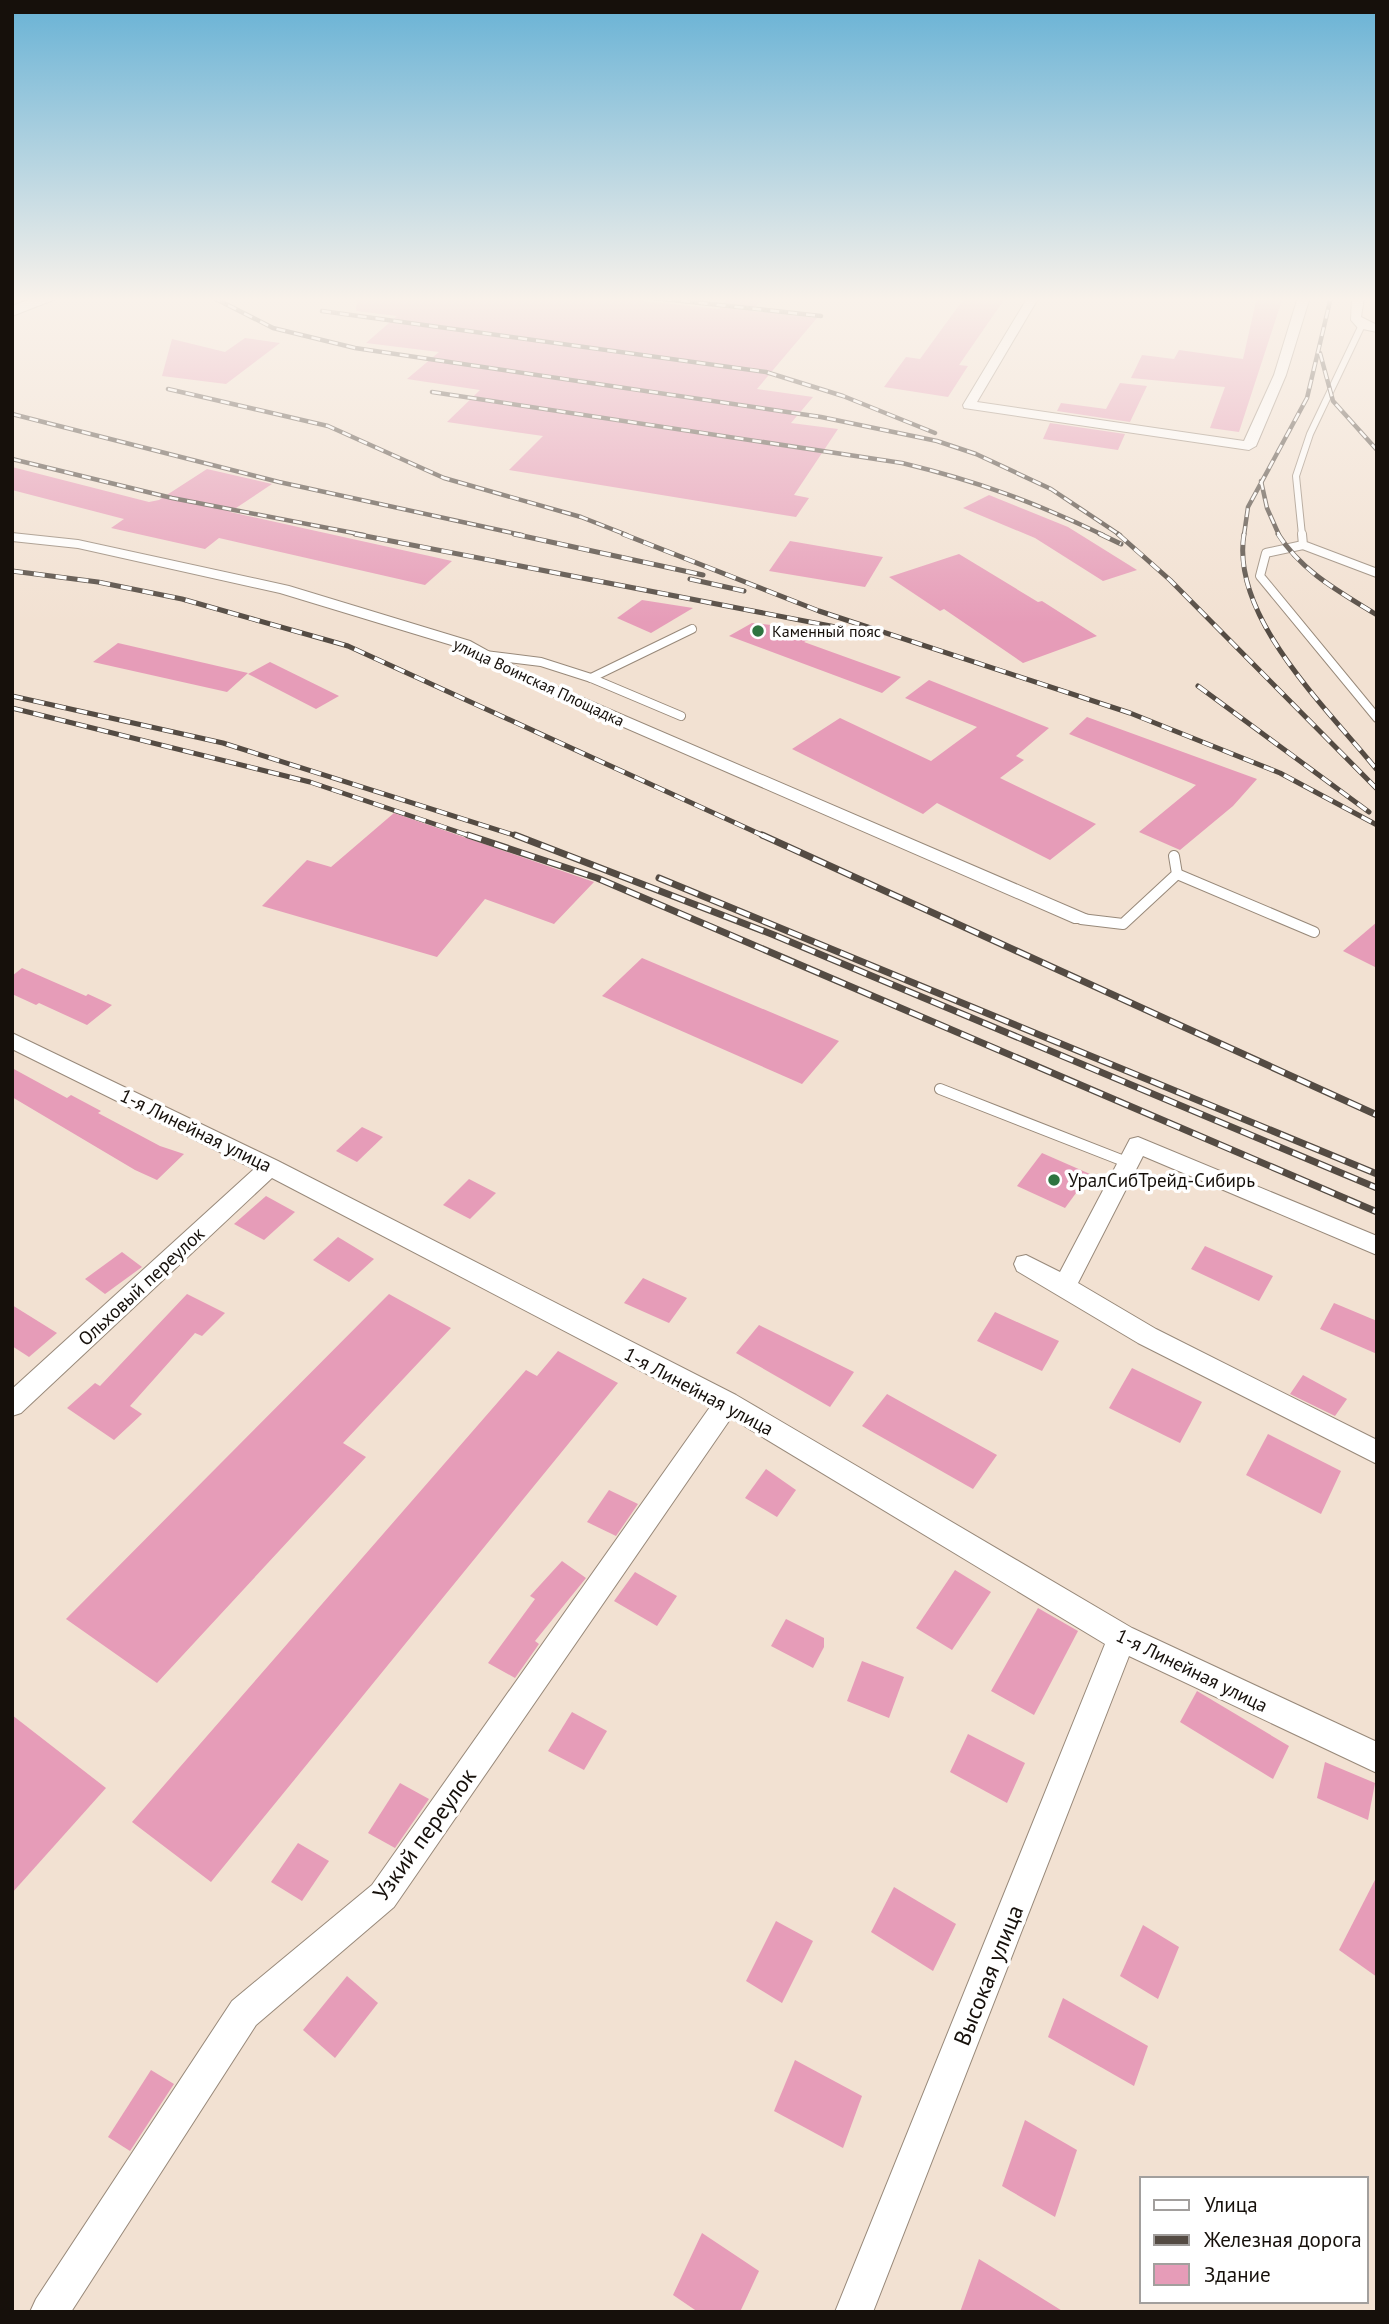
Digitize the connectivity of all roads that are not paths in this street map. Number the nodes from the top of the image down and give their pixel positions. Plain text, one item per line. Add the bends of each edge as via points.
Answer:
1 (973, 405) edge
2 (1267, 405) edge
3 (1324, 405) edge
4 (12, 537) edge
5 (1303, 545) junction
6 (1377, 573) edge
7 (692, 629) dead end
8 (485, 654) junction
9 (591, 678) junction
10 (681, 716) dead end
11 (1377, 718) edge
12 (1174, 856) dead end
13 (1177, 874) junction
14 (1081, 919) joint
15 (1314, 932) dead end
16 (12, 1040) edge
17 (940, 1089) dead end
18 (1129, 1163) junction
19 (270, 1167) junction
20 (1377, 1246) edge
21 (1026, 1264) dead end
22 (1064, 1287) junction
23 (727, 1403) junction
24 (12, 1405) edge
25 (1377, 1453) edge
26 (1122, 1638) junction
27 (1377, 1758) edge
28 (49, 2312) edge
29 (854, 2312) edge

1 - 2 street via 1249,446
3 - 5 lane via 1296,476
4 - 8 street, улица Воинская Площадка via 78,544 284,589 454,640
5 - 6 lane
5 - 11 lane via 1266,553 1260,576
7 - 9 lane
8 - 9 lane via 541,662
8 - 14 street, улица Воинская Площадка via 533,682
9 - 10 lane
12 - 13 lane
13 - 14 lane via 1123,924
13 - 15 lane
16 - 19 street, 1-я Линейная улица
17 - 18 lane
18 - 20 street via 1138,1145
18 - 22 street
19 - 23 street, 1-я Линейная улица
19 - 24 street, Ольховый переулок
21 - 22 street
22 - 25 street via 1147,1336
23 - 26 street, 1-я Линейная улица
23 - 28 street, Узкий переулок via 383,1896 244,2013
26 - 27 street, 1-я Линейная улица
26 - 29 street, Высокая улица

